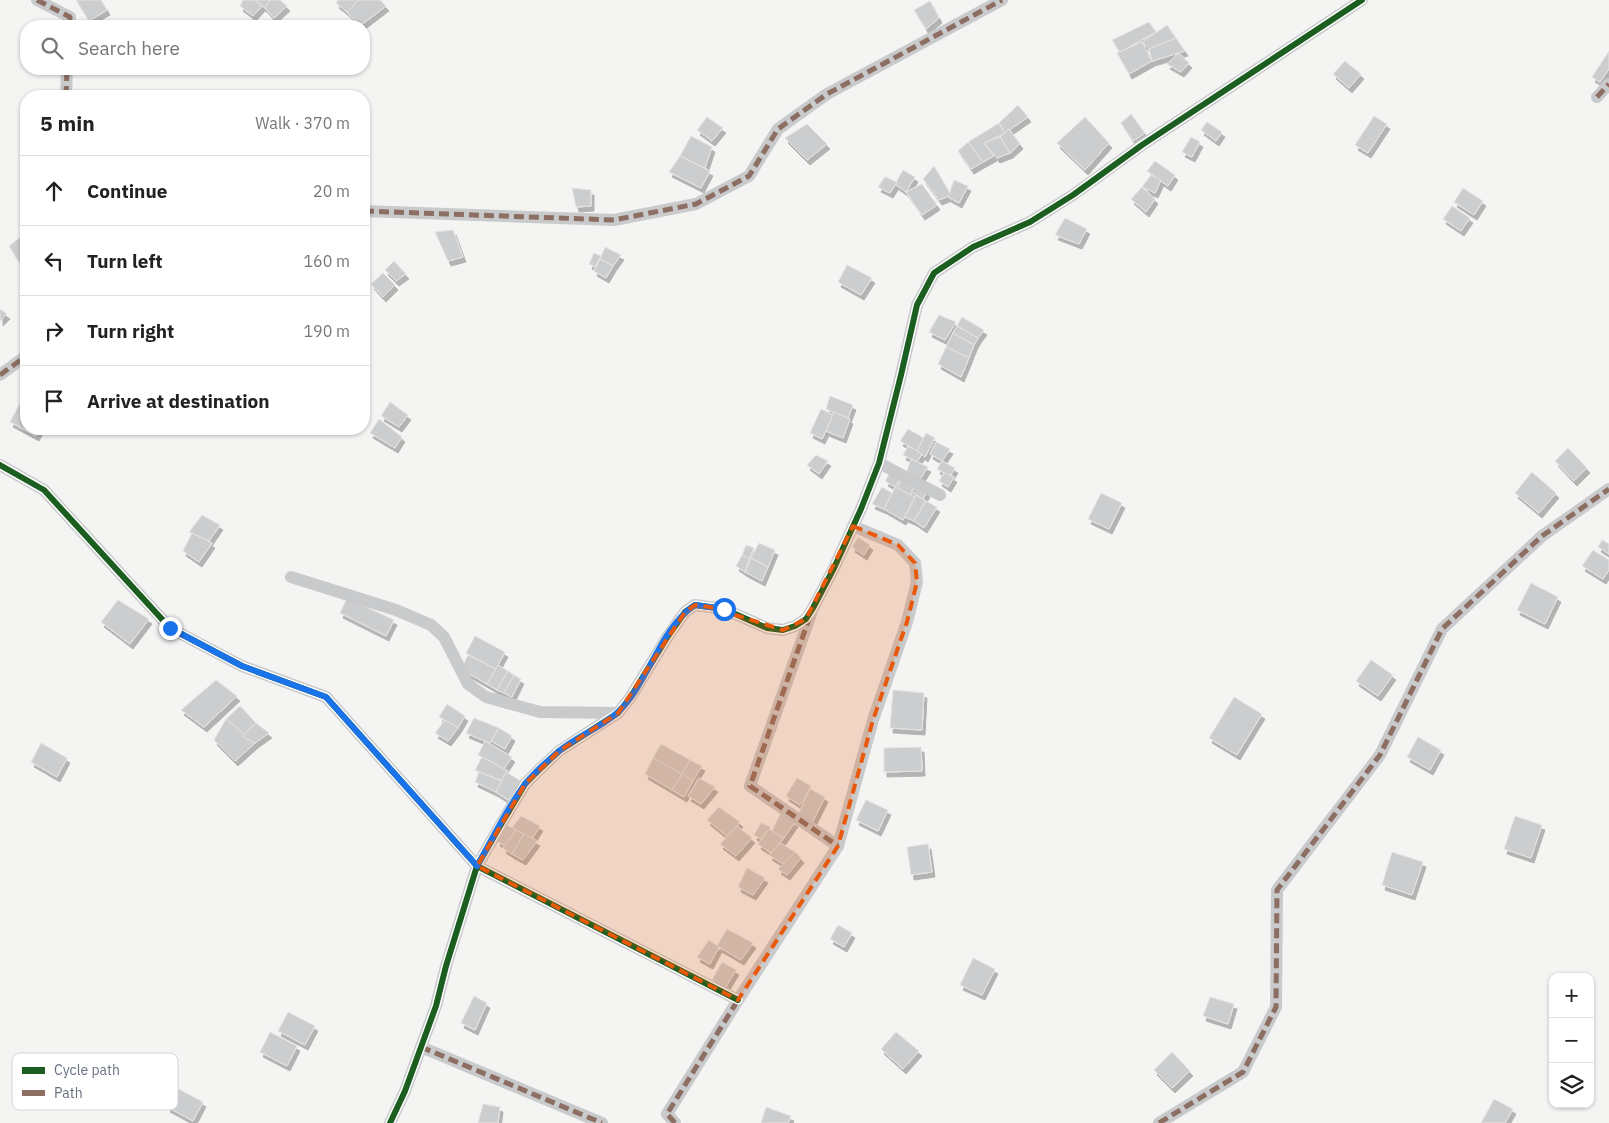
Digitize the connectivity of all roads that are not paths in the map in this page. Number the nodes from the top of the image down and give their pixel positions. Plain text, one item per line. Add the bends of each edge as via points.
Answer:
1 (37, 0) edge
2 (1002, 0) edge
3 (1362, 0) edge
4 (70, 20) edge
5 (67, 75) edge
6 (1609, 84) edge
7 (66, 90) edge
8 (1596, 97) dead end
9 (370, 211) edge
10 (20, 360) edge
11 (0, 375) edge
12 (878, 463) junction
13 (0, 465) edge
14 (1609, 489) edge
15 (940, 495) dead end
16 (853, 526) junction
17 (291, 577) dead end
18 (813, 608) junction
19 (618, 713) junction
20 (838, 846) junction
21 (477, 866) junction
22 (738, 1000) junction
23 (421, 1047) junction
24 (390, 1123) edge
25 (602, 1123) edge
26 (675, 1123) edge
27 (1159, 1123) edge

1 - 4 street via 70,17
2 - 9 street via 827,94 778,129 749,176 696,204 614,220
3 - 12 street via 1142,145 1073,195 1030,222 972,247 934,273 917,305
5 - 7 street
6 - 8 street
10 - 11 street
12 - 15 street
12 - 16 street
13 - 21 street via 44,490 170,628 242,666 326,697
14 - 27 street via 1542,536 1442,629 1380,755 1277,890 1276,1008 1243,1072
16 - 18 street
16 - 20 street via 898,545 915,563 917,582 907,622 873,720
17 - 19 street via 396,610 431,625 444,637 468,684 486,698 540,712
18 - 19 street via 806,619 783,630 767,628 724,609 695,605 672,630
18 - 20 street via 750,786
19 - 21 street via 559,751 525,784
20 - 22 street
21 - 22 street
21 - 23 street
22 - 26 street via 666,1114
23 - 24 street via 406,1091
23 - 25 street

